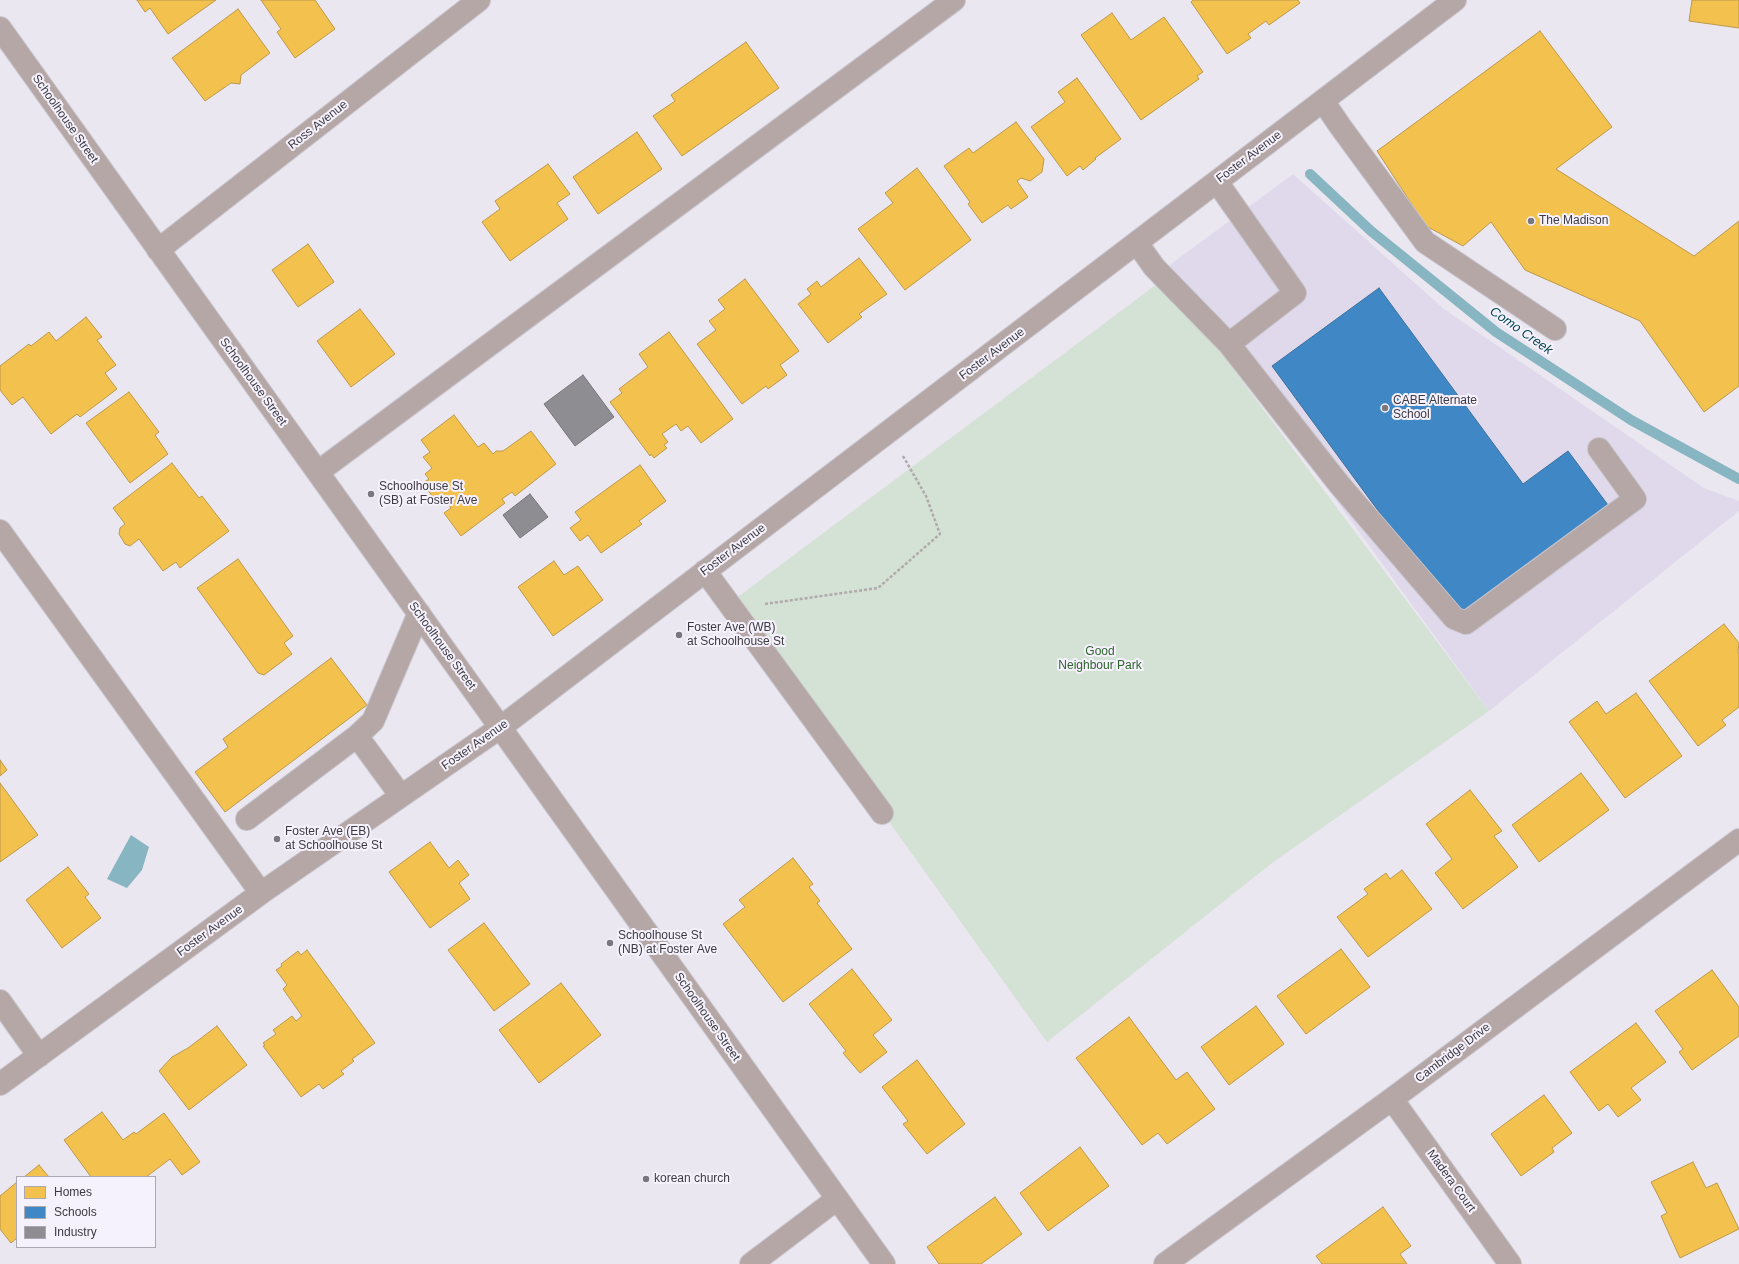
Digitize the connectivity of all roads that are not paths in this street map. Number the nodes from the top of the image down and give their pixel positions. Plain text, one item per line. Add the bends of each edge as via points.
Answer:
1 (479, 0) edge
2 (954, 0) edge
3 (1455, 0) edge
4 (0, 28) edge
5 (1323, 101) junction
6 (1217, 182) junction
7 (1137, 243) junction
8 (158, 250) junction
9 (1555, 329) dead end
10 (1229, 344) junction
11 (1599, 449) dead end
12 (318, 472) junction
13 (0, 531) edge
14 (705, 571) junction
15 (419, 613) junction
16 (501, 727) junction
17 (357, 736) junction
18 (401, 796) junction
19 (882, 813) dead end
20 (247, 818) dead end
21 (1739, 840) edge
22 (261, 893) junction
23 (0, 1002) edge
24 (39, 1056) junction
25 (0, 1084) edge
26 (1392, 1099) junction
27 (837, 1200) junction
28 (750, 1264) edge
29 (884, 1264) edge
30 (1165, 1264) edge
31 (1510, 1264) edge

1 - 8 street, Ross Avenue
2 - 12 street
3 - 5 street, Foster Avenue
4 - 8 street, Schoolhouse Street
5 - 6 street, Foster Avenue
5 - 9 street via 1425,242
6 - 7 street, Foster Avenue
6 - 10 street via 1295,293
7 - 10 street via 1154,267
7 - 14 street, Foster Avenue
8 - 12 street, Schoolhouse Street
10 - 11 street via 1339,484 1454,618 1466,623 1634,499
12 - 15 street, Schoolhouse Street
13 - 22 street
14 - 16 street, Foster Avenue
14 - 19 street
15 - 16 street, Schoolhouse Street
15 - 17 street via 373,721
16 - 18 street, Foster Avenue
16 - 27 street, Schoolhouse Street
17 - 18 street
17 - 20 street
18 - 22 street, Foster Avenue
21 - 26 street, Cambridge Drive
22 - 24 street, Foster Avenue
23 - 24 street
24 - 25 street, Foster Avenue
26 - 30 street, Cambridge Drive
26 - 31 street, Madera Court
27 - 28 street
27 - 29 street, Schoolhouse Street

